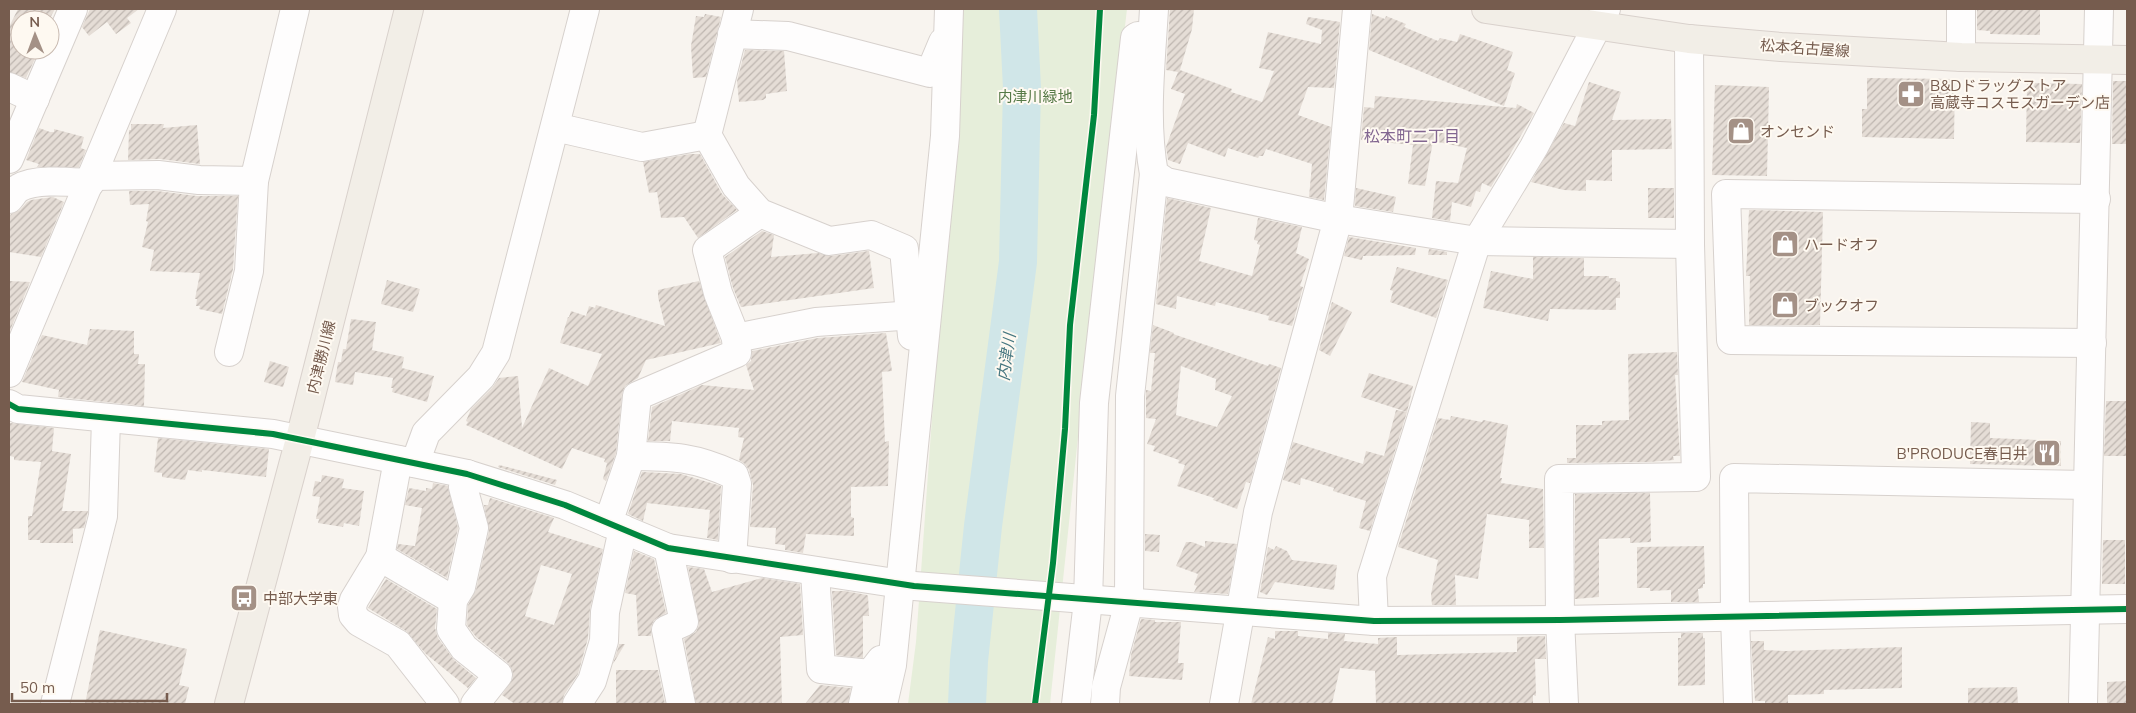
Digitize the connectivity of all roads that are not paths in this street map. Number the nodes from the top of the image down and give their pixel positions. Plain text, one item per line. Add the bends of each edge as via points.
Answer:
1 (73, 9) edge
2 (162, 9) edge
3 (295, 9) edge
4 (409, 9) edge
5 (585, 9) edge
6 (949, 9) edge
7 (1357, 9) edge
8 (1486, 9) edge
9 (1961, 9) edge
10 (2100, 9) edge
11 (1154, 15) edge
12 (1602, 18) edge
13 (735, 22) edge
14 (1689, 39) junction
15 (949, 40) junction
16 (1961, 57) junction
17 (2099, 60) junction
18 (2127, 60) edge
19 (9, 88) edge
20 (34, 99) junction
21 (555, 127) junction
22 (707, 135) junction
23 (9, 160) edge
24 (1154, 174) junction
25 (91, 179) junction
26 (254, 181) junction
27 (9, 199) edge
28 (2096, 199) junction
29 (760, 213) junction
30 (1338, 219) junction
31 (1477, 241) junction
32 (1690, 244) junction
33 (912, 318) junction
34 (736, 338) junction
35 (2092, 343) junction
36 (229, 352) dead end
37 (9, 373) edge
38 (9, 404) edge
39 (918, 407) junction
40 (106, 419) junction
41 (300, 439) junction
42 (631, 456) junction
43 (407, 462) junction
44 (467, 474) junction
45 (2088, 486) junction
46 (615, 526) junction
47 (668, 548) junction
48 (380, 557) junction
49 (732, 560) junction
50 (815, 572) junction
51 (906, 585) junction
52 (453, 600) junction
53 (1079, 600) junction
54 (1129, 603) junction
55 (2127, 609) edge
56 (2085, 610) junction
57 (1241, 611) junction
58 (1734, 616) junction
59 (1560, 620) junction
60 (1374, 622) junction
61 (894, 642) junction
62 (870, 674) junction
63 (437, 700) edge
64 (56, 704) edge
65 (229, 704) edge
66 (475, 704) edge
67 (577, 704) edge
68 (682, 704) edge
69 (863, 704) edge
70 (883, 704) edge
71 (1076, 704) edge
72 (1105, 704) edge
73 (1224, 704) edge
74 (1564, 704) edge
75 (1738, 704) edge
76 (2084, 704) edge

1 - 20 street
2 - 25 street
3 - 26 street
4 - 41 main road, 内津勝川線
5 - 21 street
6 - 15 street
7 - 30 street
8 - 12 main road, 松本名古屋線
9 - 16 street
10 - 17 street
11 - 24 street via 1148,118
11 - 53 street via 1135,38 1094,403
12 - 14 main road, 松本名古屋線
12 - 31 street via 1534,147
13 - 15 street via 930,73 944,42
13 - 22 street
14 - 16 main road, 松本名古屋線
14 - 32 street
15 - 39 street via 944,136
16 - 17 main road, 松本名古屋線
17 - 18 main road, 松本名古屋線
17 - 28 street
19 - 20 street
20 - 23 street
21 - 22 street via 642,147
21 - 43 street via 496,353 481,377 426,433
22 - 29 street via 736,186
24 - 30 street via 1166,182
24 - 54 street via 1130,396
25 - 26 street via 158,175
25 - 27 street via 31,184 19,188
25 - 37 street
26 - 36 street via 249,271
28 - 35 street
28 - 35 street via 1726,194 1731,340
29 - 33 street via 829,241 871,235 904,249
29 - 34 street via 707,250 718,293
30 - 31 street
30 - 57 street via 1258,512
31 - 32 street
31 - 60 street via 1372,576
32 - 59 street via 1696,477 1559,479
33 - 34 street via 816,322
33 - 39 street via 912,390
34 - 42 street via 737,353 638,396
35 - 45 street
38 - 40 street via 18,409
39 - 51 street
40 - 41 street
40 - 64 street via 103,516
41 - 43 street
41 - 65 main road, 内津勝川線
42 - 46 street
42 - 49 street via 674,456 708,463 734,475 738,484
43 - 44 street
43 - 48 street
44 - 46 street
44 - 52 street via 463,487 474,528 460,587
45 - 56 street
45 - 58 street via 1734,478
46 - 47 street
46 - 67 street via 604,642 592,681
47 - 49 street
47 - 68 street via 684,622 666,630
48 - 52 street
48 - 63 street via 354,600 354,615 359,622 398,644
49 - 50 street
50 - 51 street
50 - 62 street via 821,669
51 - 53 street
51 - 61 street
52 - 66 street via 451,629 464,648 498,675
53 - 54 street
53 - 71 street
54 - 57 street
54 - 72 street via 1106,686
55 - 56 street
56 - 58 street
56 - 76 street
57 - 60 street
57 - 73 street
58 - 59 street
58 - 75 street
59 - 60 street
59 - 74 street
61 - 62 street
61 - 70 street
62 - 69 street

